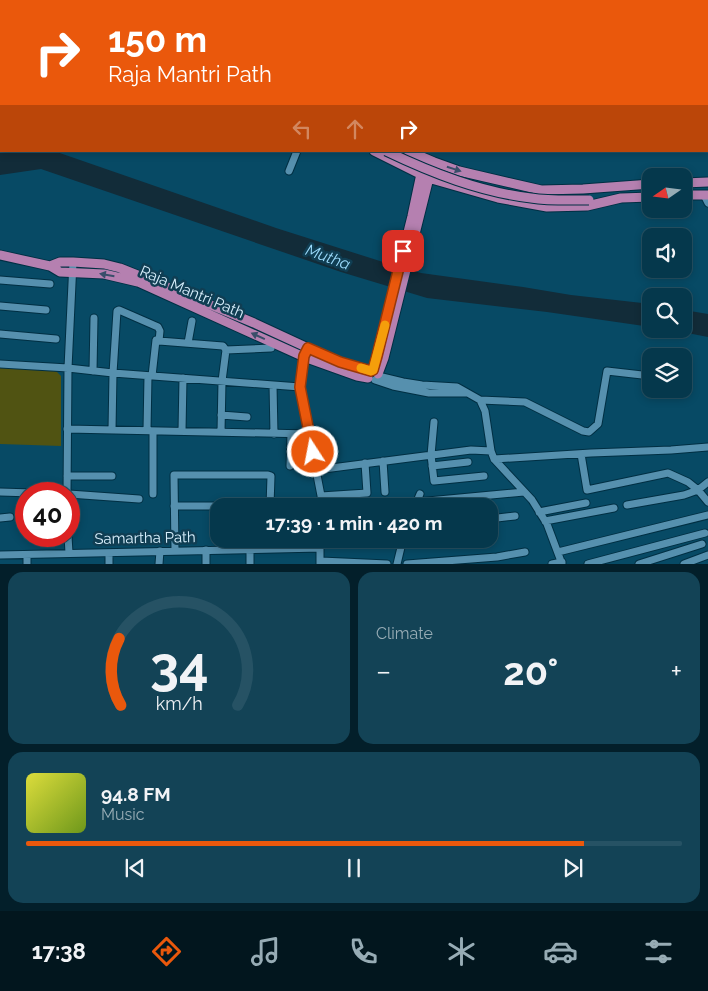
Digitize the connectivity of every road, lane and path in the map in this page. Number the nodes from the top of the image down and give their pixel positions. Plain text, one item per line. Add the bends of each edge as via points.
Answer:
1 (296, 152) edge
2 (376, 152) edge
3 (388, 152) edge
4 (410, 152) edge
5 (429, 160) junction
6 (289, 170) dead end
7 (425, 176) junction
8 (708, 182) edge
9 (692, 183) edge
10 (642, 185) edge
11 (583, 189) junction
12 (642, 191) edge
13 (692, 192) edge
14 (692, 196) edge
15 (707, 196) edge
16 (642, 197) edge
17 (621, 198) junction
18 (0, 254) edge
19 (73, 262) junction
20 (50, 266) junction
21 (72, 272) junction
22 (0, 280) edge
23 (50, 284) dead end
24 (0, 306) edge
25 (46, 310) dead end
26 (94, 318) dead end
27 (192, 321) dead end
28 (0, 334) edge
29 (56, 339) dead end
30 (159, 340) junction
31 (188, 343) junction
32 (271, 348) dead end
33 (226, 350) junction
34 (306, 352) junction
35 (0, 364) edge
36 (68, 368) junction
37 (93, 370) junction
38 (113, 373) junction
39 (374, 375) junction
40 (642, 375) edge
41 (151, 376) junction
42 (183, 378) junction
43 (222, 381) junction
44 (273, 385) junction
45 (300, 387) junction
46 (480, 400) junction
47 (222, 416) junction
48 (247, 417) dead end
49 (434, 422) dead end
50 (67, 429) junction
51 (112, 430) junction
52 (150, 430) junction
53 (182, 431) junction
54 (221, 432) junction
55 (274, 434) junction
56 (291, 434) junction
57 (310, 434) junction
58 (708, 447) edge
59 (491, 451) junction
60 (582, 454) junction
61 (431, 455) junction
62 (494, 459) junction
63 (383, 461) junction
64 (468, 462) dead end
65 (365, 464) junction
66 (290, 466) dead end
67 (432, 466) junction
68 (316, 470) junction
69 (67, 476) junction
70 (112, 476) dead end
71 (484, 476) dead end
72 (67, 482) edge
73 (708, 482) edge
74 (698, 490) junction
75 (0, 492) edge
76 (15, 492) edge
77 (385, 492) dead end
78 (524, 492) junction
79 (153, 494) dead end
80 (420, 494) dead end
81 (80, 495) edge
82 (321, 496) joint
83 (270, 498) edge
84 (418, 498) edge
85 (470, 498) edge
86 (139, 499) dead end
87 (707, 499) edge
88 (586, 503) dead end
89 (627, 505) dead end
90 (174, 506) junction
91 (210, 506) edge
92 (614, 508) dead end
93 (539, 512) junction
94 (708, 515) edge
95 (515, 516) dead end
96 (0, 518) edge
97 (10, 518) dead end
98 (498, 518) edge
99 (545, 521) junction
100 (705, 533) dead end
101 (702, 544) dead end
102 (69, 547) edge
103 (320, 548) joint
104 (401, 548) edge
105 (206, 550) junction
106 (250, 550) junction
107 (175, 551) junction
108 (160, 552) junction
109 (525, 552) dead end
110 (558, 552) junction
111 (109, 553) junction
112 (27, 554) junction
113 (69, 554) junction
114 (0, 555) edge
115 (708, 555) edge
116 (320, 562) edge
117 (562, 563) edge
118 (27, 564) edge
119 (109, 564) edge
120 (160, 564) edge
121 (206, 564) edge
122 (250, 564) edge
123 (387, 564) edge
124 (397, 564) edge
125 (407, 564) edge
126 (552, 564) edge
127 (588, 564) edge
128 (639, 564) edge
129 (684, 564) edge

1 - 6 street
2 - 7 main road
3 - 17 main road, bridge via 450,179 511,195 552,200
4 - 5 main road
5 - 7 main road
5 -> 11 main road via 459,171 541,190
7 - 17 main road via 498,198 547,207 587,206
7 - 39 main road
8 - 9 main road
10 - 11 main road
11 - 12 main road via 610,193
13 - 15 main road
14 - 15 main road
16 - 17 main road
18 - 20 main road, Raja Mantri Path
19 - 20 main road
19 - 21 street
19 - 34 main road via 120,268 254,323
20 - 21 main road, Raja Mantri Path via 60,272
34 -> 21 main road, Raja Mantri Path via 138,282 104,274
21 - 36 street
22 - 23 street
24 - 25 street
26 - 37 street
27 - 31 street
28 - 29 street
30 - 31 street
30 - 38 street via 158,327 116,311
30 - 41 street via 156,340
31 - 33 street via 223,346
32 - 33 street
33 - 43 street
34 - 39 main road via 326,356
34 - 39 main road, Raja Mantri Path via 357,376
34 - 45 street
35 - 36 street
36 - 37 street
36 - 50 street
37 - 38 street
38 - 41 street
38 - 51 street
39 - 46 street via 422,385 457,387
40 - 46 street via 607,371 598,424 589,432 525,402
41 - 42 street
41 - 52 street
42 - 43 street
42 - 53 street
43 - 44 street
43 - 47 street
44 - 45 street
44 - 55 street
45 - 57 street
46 - 59 street via 485,411
47 - 48 street
47 - 54 street
49 - 61 street
50 - 51 street
50 - 69 street
51 - 52 street
52 - 53 street
52 - 79 street
53 - 54 street
54 - 55 street
55 - 56 street
56 - 57 street
56 - 66 street
57 - 68 street
58 - 60 street
59 - 61 street
59 - 62 street
60 - 62 street
60 - 74 street via 587,490 668,474
61 - 63 street
61 - 67 street
62 - 78 street
63 - 65 street
63 - 77 street
64 - 67 street
65 - 68 street
65 - 82 street via 367,493
67 - 71 street via 434,481
68 - 82 street
69 - 70 street
69 - 72 street
73 - 74 street
74 - 87 street
74 - 89 street
75 - 76 street
78 - 85 street
78 - 93 street
80 - 84 street
81 - 86 street
83 - 90 street via 271,476 268,475 174,475
88 - 93 street
90 - 91 street
90 - 107 street
92 - 99 street
93 - 99 street
94 - 110 street
95 - 98 street
96 - 97 street
99 - 110 street
100 - 127 street
101 - 128 street
102 - 113 street
103 - 106 street, Samartha Path
103 - 116 street
104 - 124 street
105 - 106 street, Samartha Path
105 - 107 street, Samartha Path
105 - 121 street
106 - 122 street
107 - 108 street, Samartha Path
108 - 111 street, Samartha Path
108 - 120 street
109 - 125 street
110 - 117 street
111 - 113 street, Samartha Path
111 - 119 street
112 - 113 street, Samartha Path
112 - 114 street, Samartha Path
112 - 118 street
115 - 129 street
116 - 123 street
117 - 126 street

